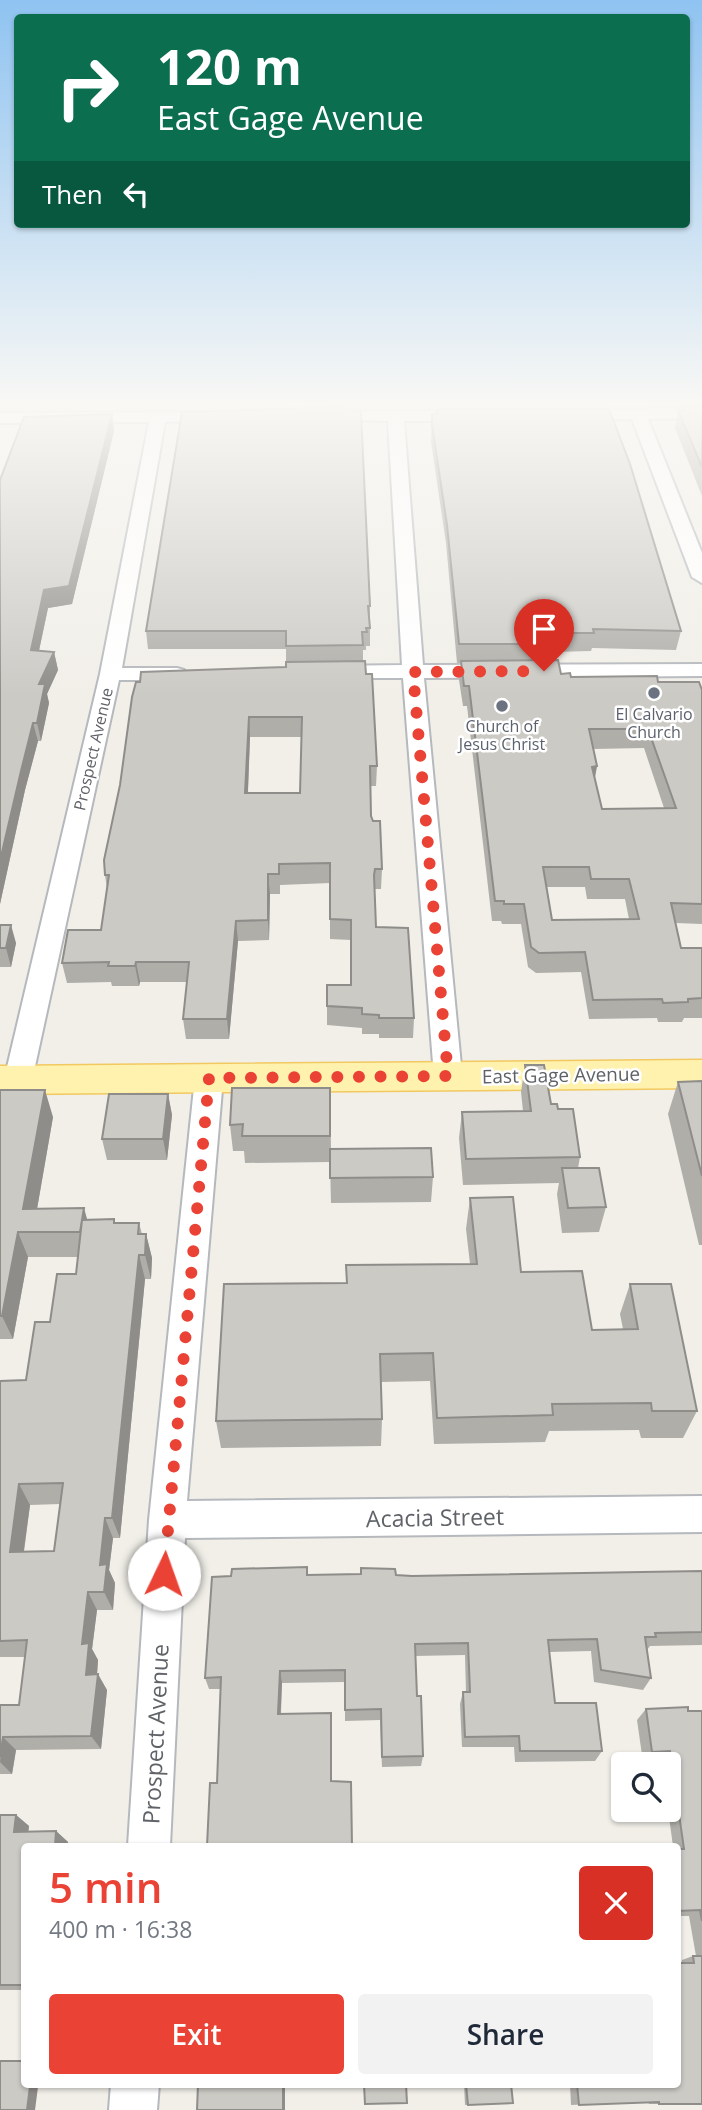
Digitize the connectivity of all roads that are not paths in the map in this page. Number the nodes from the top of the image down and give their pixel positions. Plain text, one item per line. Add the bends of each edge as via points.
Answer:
1 (143, 499) edge
2 (402, 499) edge
3 (672, 499) edge
4 (702, 577) edge
5 (702, 670) edge
6 (413, 672) junction
7 (192, 673) edge
8 (303, 673) edge
9 (110, 674) junction
10 (702, 1074) edge
11 (448, 1076) junction
12 (209, 1078) junction
13 (9, 1080) edge
14 (702, 1514) edge
15 (167, 1520) junction
16 (149, 1843) edge
17 (135, 2088) edge
18 (133, 2110) edge

1 - 9 street, Prospect Avenue
2 - 6 street
3 - 4 street
5 - 6 street
6 - 8 street
6 - 11 street
7 - 9 street
9 - 13 street, Prospect Avenue
10 - 11 main road, East Gage Avenue
11 - 12 main road, East Gage Avenue
12 - 13 main road, East Gage Avenue
12 - 15 street, Prospect Avenue
14 - 15 street, Acacia Street
15 - 16 street, Prospect Avenue
17 - 18 street

